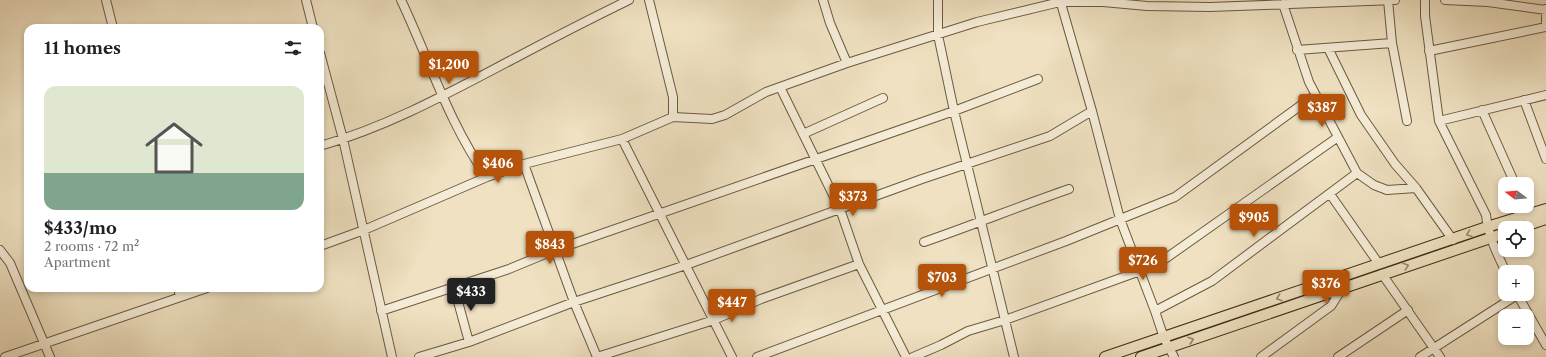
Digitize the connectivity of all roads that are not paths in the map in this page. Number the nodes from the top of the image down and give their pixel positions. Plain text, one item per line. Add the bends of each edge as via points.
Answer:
1 (106, 0) edge
2 (306, 0) edge
3 (401, 0) edge
4 (630, 0) edge
5 (649, 0) edge
6 (823, 0) edge
7 (938, 0) edge
8 (1388, 0) edge
9 (1395, 0) edge
10 (1425, 0) edge
11 (1445, 0) edge
12 (1060, 1) edge
13 (1305, 2) edge
14 (1210, 3) edge
15 (1283, 4) junction
16 (1546, 9) edge
17 (112, 24) edge
18 (312, 24) edge
19 (1546, 26) edge
20 (938, 35) junction
21 (1392, 43) junction
22 (1328, 48) junction
23 (1297, 50) junction
24 (1429, 51) junction
25 (847, 63) junction
26 (324, 68) edge
27 (1038, 78) dead end
28 (780, 87) junction
29 (1315, 95) junction
30 (1546, 95) edge
31 (443, 96) junction
32 (883, 98) dead end
33 (1524, 100) junction
34 (1482, 110) junction
35 (954, 111) junction
36 (1092, 111) junction
37 (673, 117) junction
38 (1439, 120) junction
39 (1407, 121) dead end
40 (803, 134) junction
41 (1338, 137) junction
42 (343, 139) junction
43 (622, 139) junction
44 (324, 145) edge
45 (815, 159) junction
46 (1546, 159) edge
47 (524, 164) junction
48 (968, 164) junction
49 (1357, 173) junction
50 (487, 177) junction
51 (1512, 177) edge
52 (1416, 188) junction
53 (1069, 189) dead end
54 (1330, 194) junction
55 (840, 209) junction
56 (1546, 209) edge
57 (1534, 210) edge
58 (1522, 213) edge
59 (660, 214) junction
60 (1120, 219) junction
61 (1546, 219) edge
62 (981, 222) junction
63 (1534, 223) edge
64 (1487, 227) junction
65 (364, 230) junction
66 (1498, 235) edge
67 (1492, 237) junction
68 (1453, 240) junction
69 (924, 242) dead end
70 (324, 245) edge
71 (0, 250) edge
72 (555, 250) junction
73 (859, 264) junction
74 (686, 265) junction
75 (1502, 265) edge
76 (992, 268) junction
77 (1380, 269) junction
78 (1140, 271) junction
79 (454, 287) junction
80 (1343, 287) junction
81 (179, 292) edge
82 (195, 292) edge
83 (180, 297) junction
84 (1506, 301) edge
85 (1521, 301) edge
86 (574, 302) junction
87 (881, 310) junction
88 (1408, 310) junction
89 (381, 311) junction
90 (1156, 311) junction
91 (714, 320) junction
92 (1005, 320) junction
93 (1164, 338) junction
94 (469, 342) junction
95 (44, 344) junction
96 (1546, 345) edge
97 (1168, 348) junction
98 (1434, 348) junction
99 (905, 356) edge
100 (5, 357) edge
101 (50, 357) edge
102 (392, 357) edge
103 (419, 357) edge
104 (597, 357) edge
105 (732, 357) edge
106 (757, 357) edge
107 (1014, 357) edge
108 (1106, 357) edge
109 (1140, 357) edge
110 (1174, 357) edge
111 (1261, 357) edge
112 (1338, 357) edge
113 (1420, 357) edge
114 (1440, 357) edge

1 - 17 street
2 - 18 street
3 - 31 street
4 - 31 street
5 - 37 street via 673,97
6 - 25 street
7 - 20 street
8 - 9 street
8 - 13 street
8 - 21 street
10 - 24 street
11 - 16 street
12 - 14 street via 1146,6
12 - 20 street via 977,22
12 - 36 street
13 - 15 street
14 - 15 street
15 - 23 street
16 - 19 street
19 - 24 street
20 - 25 street
20 - 35 street
21 - 22 street
21 - 39 street
22 - 23 street
22 - 52 street via 1361,115 1395,164
23 - 29 street
24 - 38 street
25 - 28 street
26 - 42 street
27 - 35 street
28 - 37 street via 712,119
28 - 40 street
29 - 41 street
29 - 60 street via 1175,197
30 - 33 street
31 - 42 street
31 - 50 street via 474,159
32 - 40 street
33 - 34 street
33 - 46 street
34 - 38 street
34 - 51 street
35 - 45 street
35 - 48 street
36 - 48 street via 1050,136
36 - 60 street
37 - 43 street
38 - 64 street via 1486,215
40 - 45 street
41 - 49 street
41 - 78 street via 1162,261
42 - 44 street
42 - 65 street
43 - 47 street
43 - 59 street
45 - 55 street
45 - 59 street
47 - 50 street
47 - 72 street
48 - 55 street
48 - 62 street
49 - 52 street via 1374,185 1387,190
49 - 54 street
50 - 65 street
52 - 68 street
53 - 62 street
54 - 77 street
54 - 90 street via 1212,281
55 - 73 street
55 - 74 street
56 - 57 main road
58 - 64 main road
59 - 72 street
59 - 74 street
60 - 76 street
60 - 78 street
61 - 63 main road
62 - 69 street
62 - 76 street
64 - 67 street
64 -> 68 main road
65 - 70 street
65 - 89 street
66 - 67 main road
67 - 75 street
77 -> 67 main road
68 - 77 main road
71 - 95 street via 10,264
72 - 79 street via 509,269
72 - 86 street
73 - 87 street
73 - 91 street via 762,299
74 - 86 street
74 - 91 street
76 - 87 street
76 - 92 street
77 - 80 main road
77 - 88 street
77 -> 93 main road
78 - 90 street
78 - 92 street
79 - 89 street
79 - 94 street
97 -> 80 main road
80 - 111 street via 1331,306
81 - 83 street
82 - 83 street
83 - 95 street
84 - 98 street
85 - 96 street
86 - 94 street
86 - 104 street
87 - 99 street
87 - 106 street
88 - 98 street
88 - 112 street
89 - 102 street
90 - 93 street
91 - 104 street
91 - 105 street
92 - 99 street via 968,331 941,345
92 - 107 street
93 - 97 street
93 - 108 main road
94 - 103 street
95 - 100 street
95 - 101 street
97 - 109 main road
97 - 110 street
98 - 113 street
98 - 114 street

